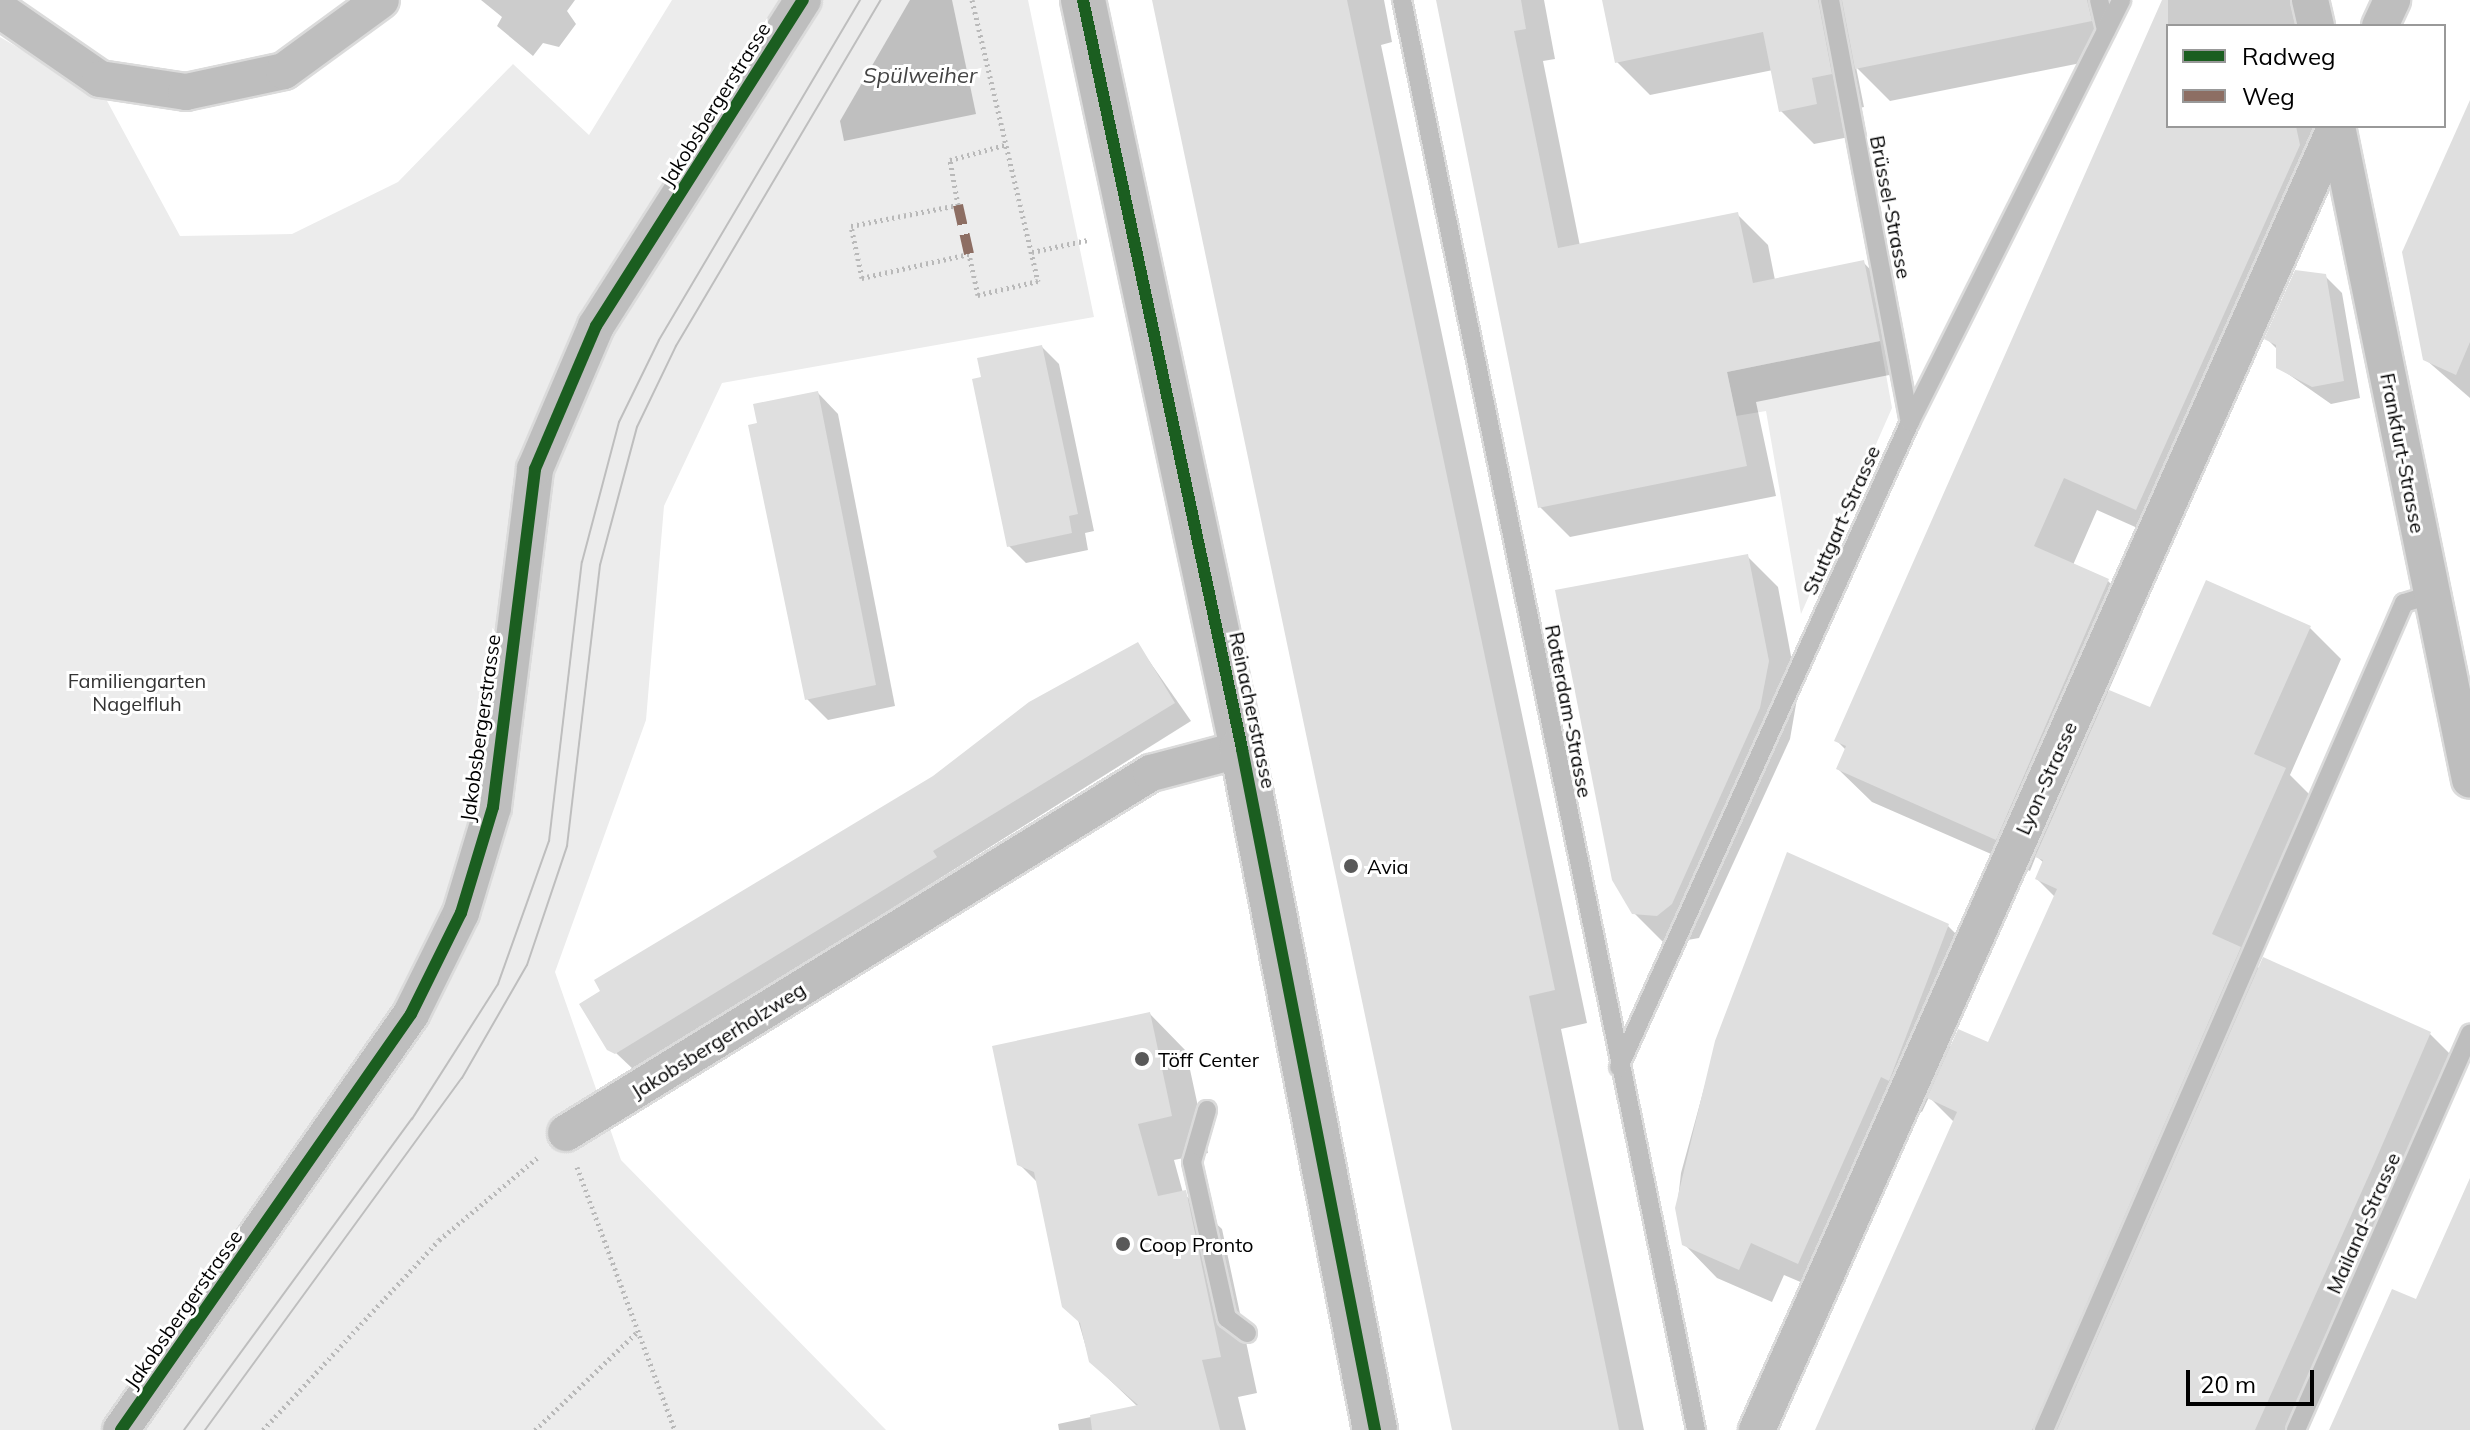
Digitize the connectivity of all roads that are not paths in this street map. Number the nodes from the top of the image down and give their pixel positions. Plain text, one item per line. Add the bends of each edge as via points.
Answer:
1 (381, 0) edge
2 (803, 0) edge
3 (1083, 0) edge
4 (1402, 0) edge
5 (1830, 0) edge
6 (2099, 0) edge
7 (2121, 0) edge
8 (2310, 0) edge
9 (2392, 0) edge
10 (0, 10) edge
11 (2316, 24) edge
12 (2381, 24) edge
13 (2106, 30) junction
14 (2335, 128) edge
15 (2336, 128) edge
16 (1910, 422) junction
17 (2431, 595) junction
18 (1242, 749) junction
19 (2470, 780) edge
20 (2470, 1034) edge
21 (1619, 1067) junction
22 (1207, 1110) dead end
23 (566, 1133) road end
24 (1247, 1333) dead end
25 (121, 1430) edge
26 (1375, 1430) edge
27 (1696, 1430) edge
28 (1757, 1430) edge
29 (2044, 1430) edge
30 (2296, 1430) edge

1 - 10 street via 284,71 186,92 100,79
2 - 25 street, Jakobsbergerstrasse via 596,326 535,469 493,807 461,913 411,1014
3 - 18 main road, Reinacherstrasse
4 - 21 lane, Rotterdam-Strasse
5 - 16 lane, Brüssel-Strasse
6 - 13 lane
7 - 13 lane, Stuttgart-Strasse
8 - 11 street
9 - 12 street
13 - 16 lane, Stuttgart-Strasse
14 - 28 street, Lyon-Strasse
15 - 17 street, Frankfurt-Strasse
16 - 21 lane, Stuttgart-Strasse
17 - 19 street, Frankfurt-Strasse
17 - 29 lane via 2404,603
18 - 23 street, Jakobsbergerholzweg via 1151,773
18 - 26 main road, Reinacherstrasse
20 - 30 lane, Mailand-Strasse
21 - 27 lane, Rotterdam-Strasse
22 - 24 lane via 1192,1162 1227,1318

